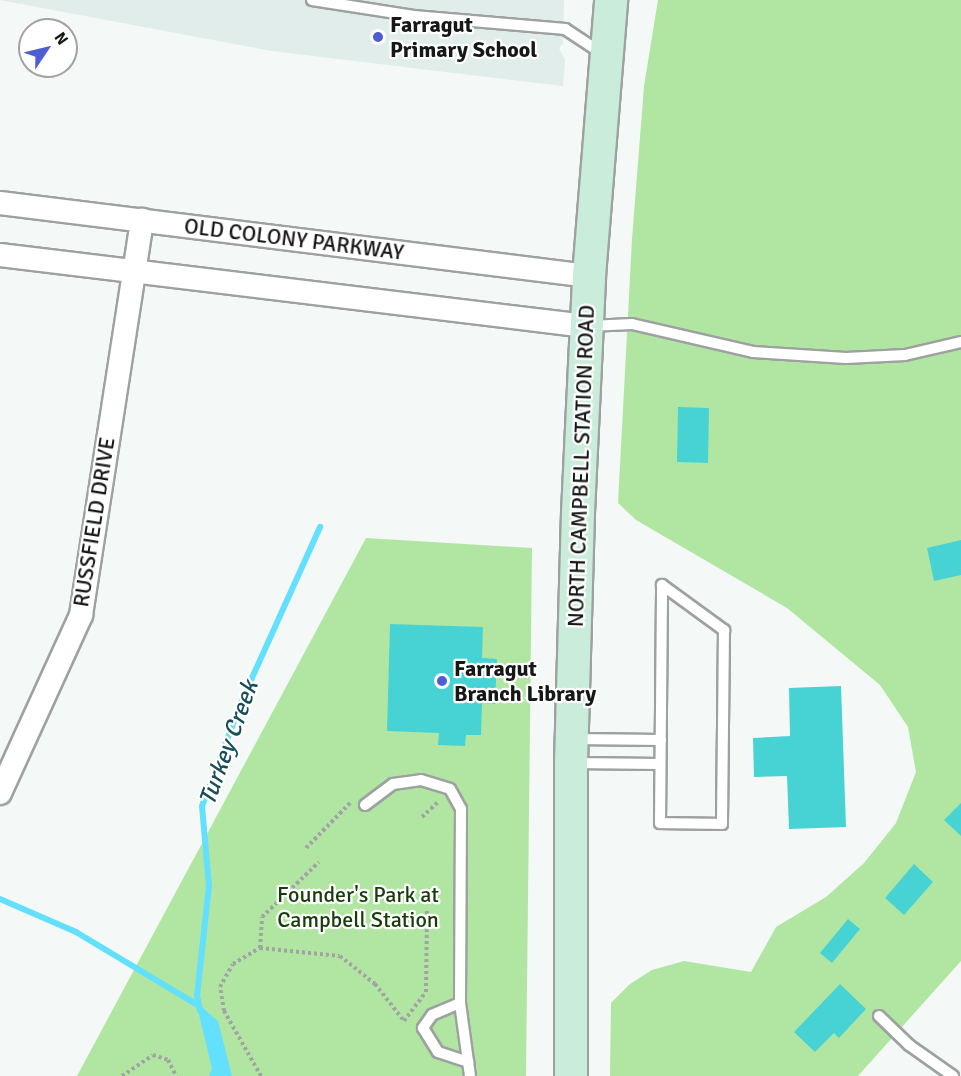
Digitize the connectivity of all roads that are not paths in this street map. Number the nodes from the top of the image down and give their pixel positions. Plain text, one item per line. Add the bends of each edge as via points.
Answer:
1 (312, 0) edge
2 (611, 0) edge
3 (606, 57) junction
4 (0, 203) edge
5 (142, 220) junction
6 (0, 255) edge
7 (133, 273) junction
8 (589, 276) junction
9 (586, 326) junction
10 (961, 342) edge
11 (661, 740) junction
12 (571, 751) junction
13 (660, 764) junction
14 (0, 793) edge
15 (365, 805) dead end
16 (460, 1003) junction
17 (879, 1016) dead end
18 (468, 1062) junction
19 (470, 1076) edge
20 (572, 1076) edge
21 (953, 1076) edge

1 - 3 lane via 414,16 565,29
2 - 3 main road, NORTH CAMPBELL STATION ROAD
3 - 8 main road, NORTH CAMPBELL STATION ROAD
4 - 5 street, OLD COLONY PARKWAY
5 - 7 street, RUSSFIELD DRIVE
5 - 8 street, OLD COLONY PARKWAY
6 - 7 street
7 - 9 street
7 - 14 street, RUSSFIELD DRIVE via 81,615
8 - 9 main road, NORTH CAMPBELL STATION ROAD
9 - 10 lane via 632,324 753,352 846,358 905,355
9 - 12 main road, NORTH CAMPBELL STATION ROAD
11 - 12 lane
11 - 13 lane
11 - 13 lane via 662,585 724,630 722,824 660,824
12 - 13 lane
12 - 20 main road, NORTH CAMPBELL STATION ROAD
15 - 16 lane via 393,784 421,780 442,784 461,809
16 - 18 lane
16 - 18 lane via 432,1015 423,1028 426,1040 438,1052
17 - 21 lane via 905,1041
18 - 19 lane

